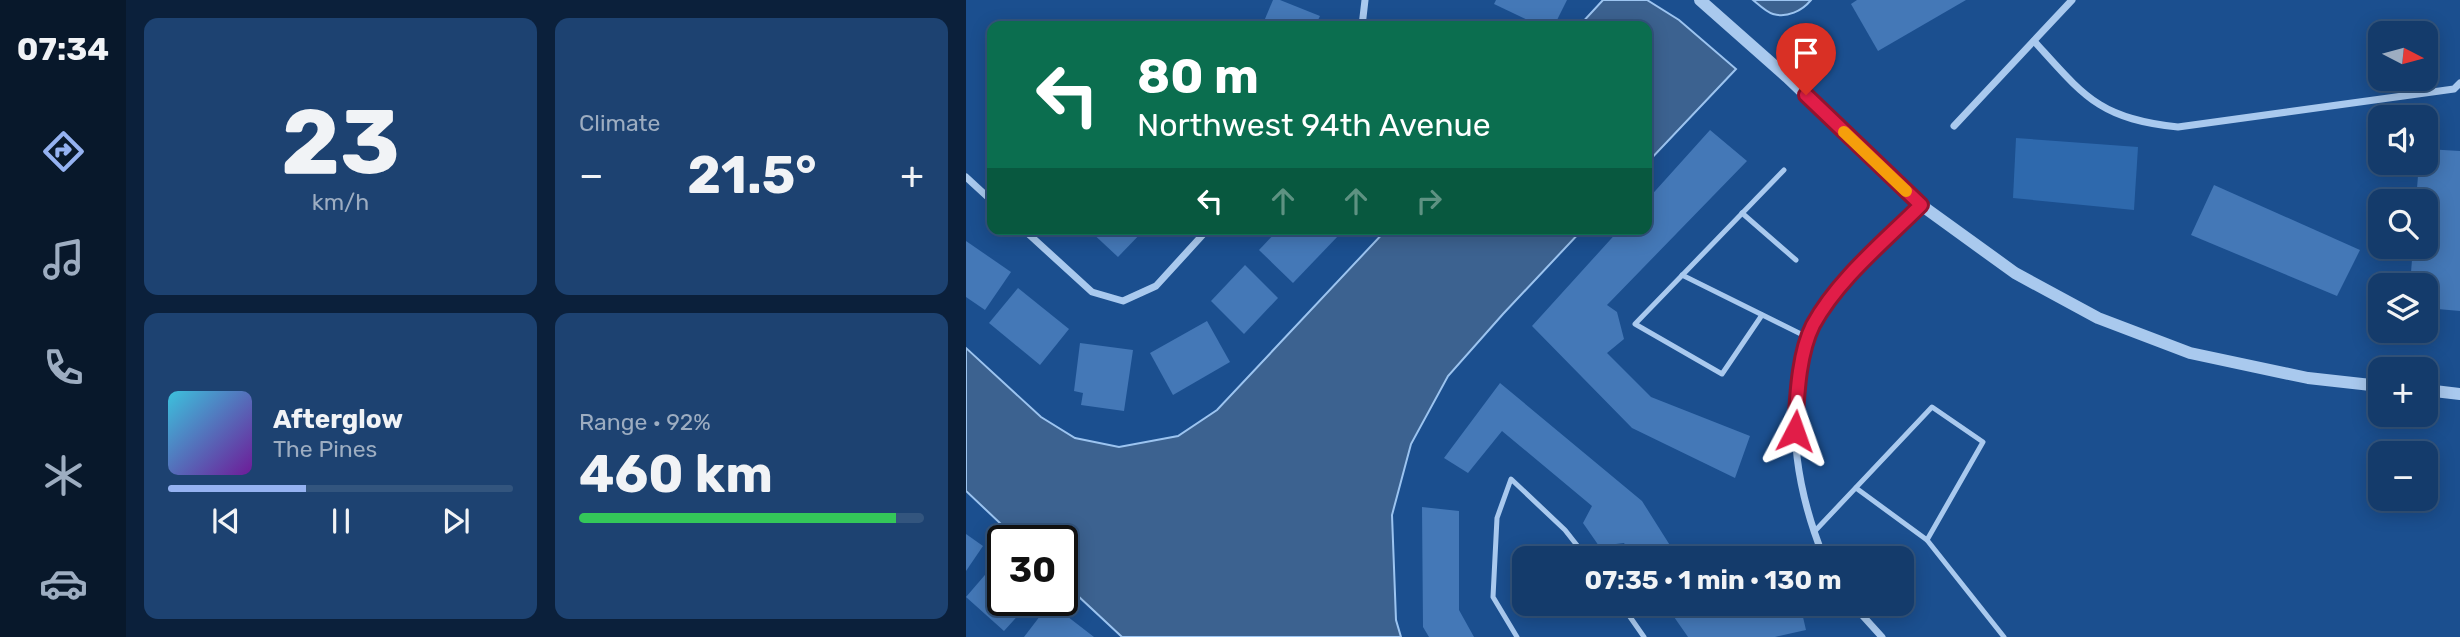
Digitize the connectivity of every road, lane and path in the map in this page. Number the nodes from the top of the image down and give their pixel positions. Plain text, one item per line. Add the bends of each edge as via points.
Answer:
1 (1364, 0) edge
2 (1700, 0) edge
3 (2072, 0) edge
4 (1362, 21) edge
5 (2034, 41) junction
6 (2460, 83) edge
7 (1954, 126) dead end
8 (1784, 170) dead end
9 (966, 177) edge
10 (987, 196) edge
11 (1921, 205) junction
12 (1742, 213) junction
13 (1030, 235) edge
14 (1203, 235) edge
15 (1797, 260) dead end
16 (1682, 275) junction
17 (1762, 315) junction
18 (1809, 338) junction
19 (2368, 385) edge
20 (2438, 391) edge
21 (2460, 394) edge
22 (1856, 488) junction
23 (1814, 532) junction
24 (1927, 540) junction
25 (1578, 546) edge
26 (1819, 546) edge
27 (1629, 616) edge
28 (1863, 616) edge
29 (1517, 637) edge
30 (1644, 637) edge
31 (1882, 637) edge
32 (2004, 637) edge

1 - 4 street
2 - 11 street
3 - 5 street
5 - 6 street via 2084,96 2146,124 2178,127 2454,89
5 - 7 street
8 - 12 lane
9 - 10 street
11 - 18 street via 1842,284
11 - 19 street via 2015,273 2098,318 2190,353 2308,378
12 - 15 lane
12 - 16 lane
13 - 14 street via 1092,292 1124,301 1156,286
16 - 17 lane
16 - 17 lane via 1635,324 1722,374
17 - 18 lane
18 - 23 street via 1799,375 1795,431 1802,495
20 - 21 street
22 - 23 lane
22 - 24 lane
22 - 24 lane via 1932,407 1983,442
23 - 26 street
24 - 32 lane
25 - 29 lane via 1511,479 1497,518 1493,597
27 - 30 lane
28 - 31 street

